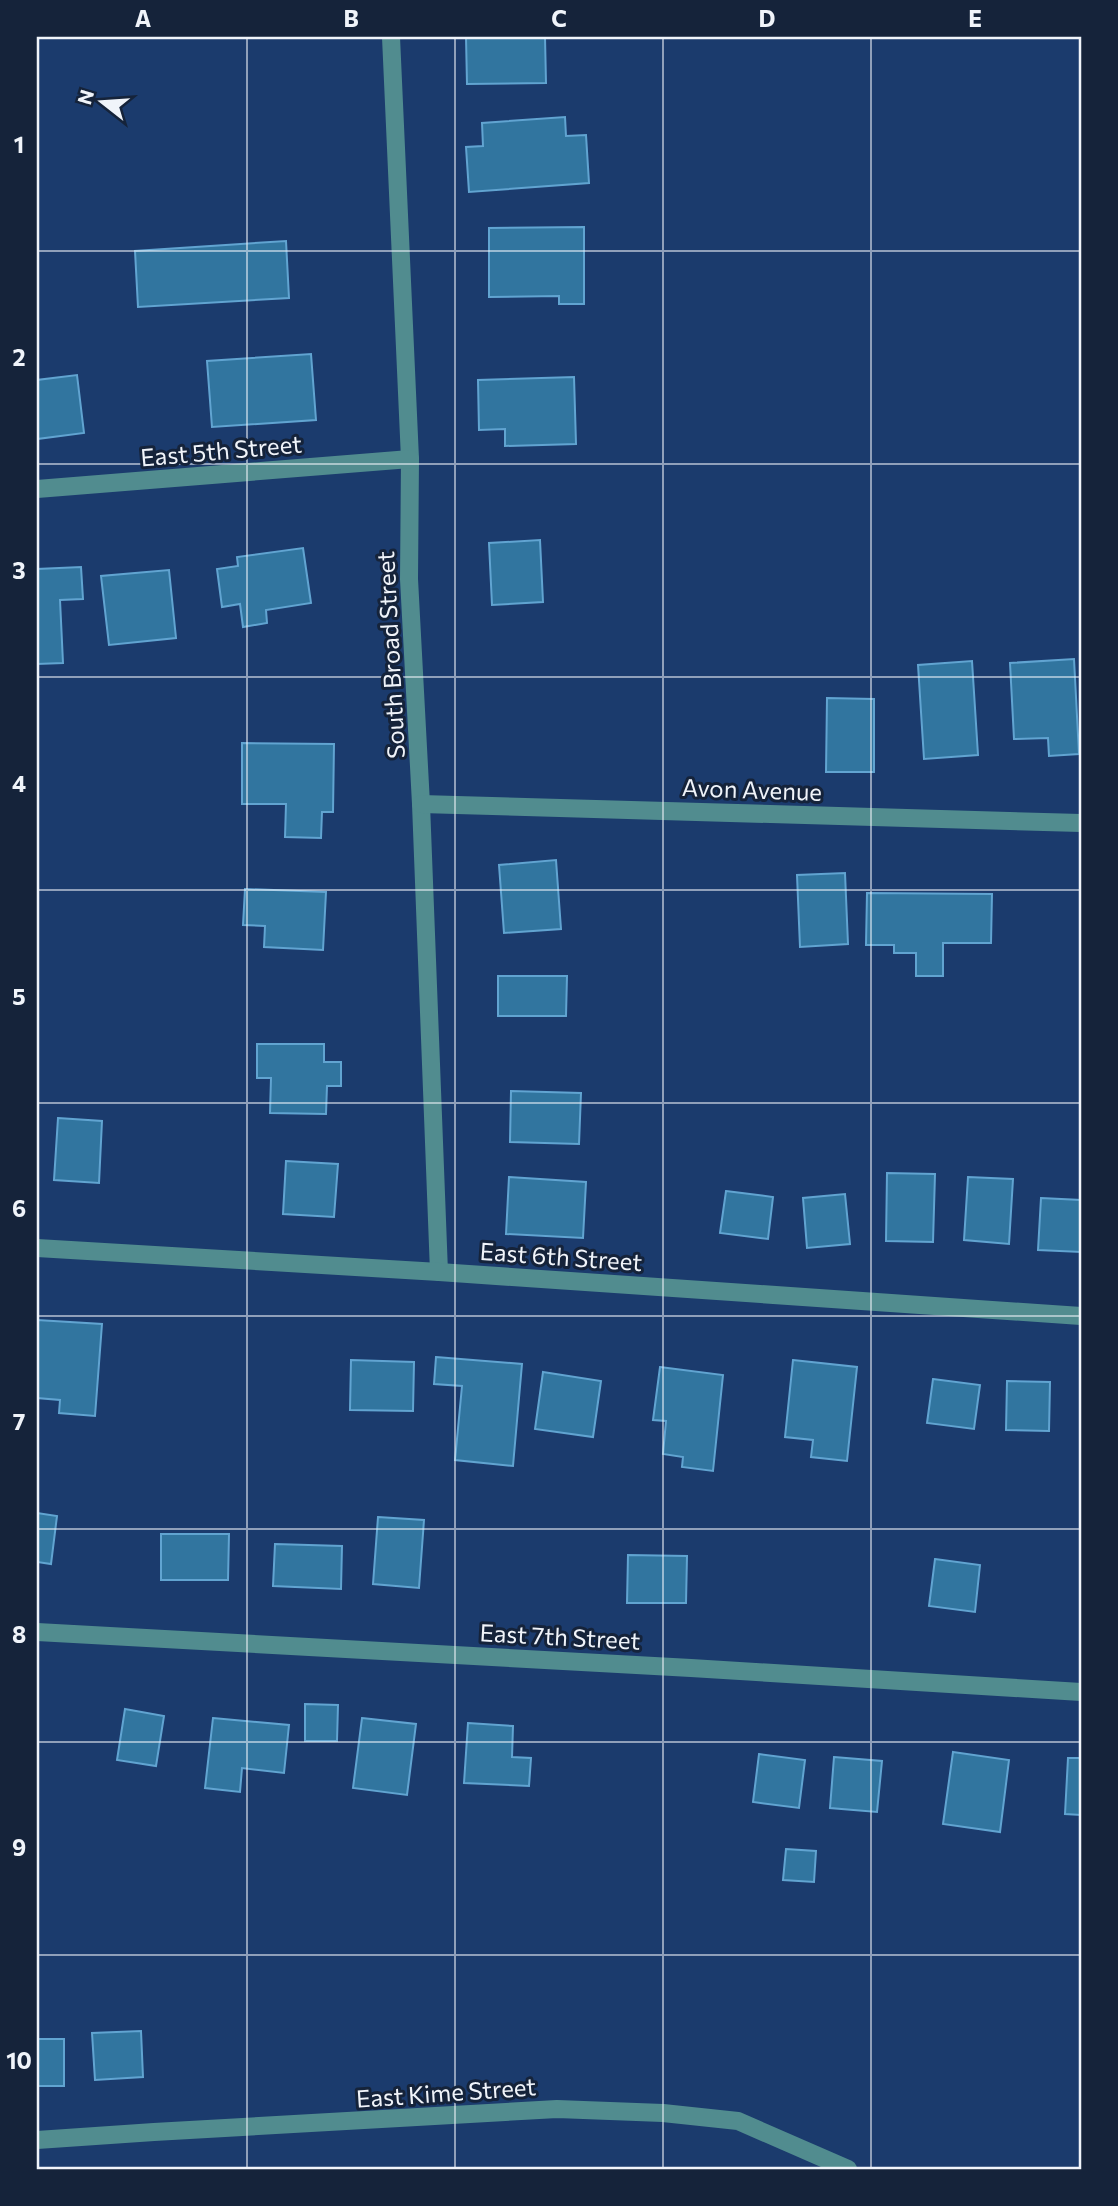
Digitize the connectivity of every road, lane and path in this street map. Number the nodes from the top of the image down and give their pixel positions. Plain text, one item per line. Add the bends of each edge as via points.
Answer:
1 (391, 37) edge
2 (410, 459) junction
3 (37, 489) edge
4 (421, 804) junction
5 (1081, 823) edge
6 (37, 1248) edge
7 (439, 1272) junction
8 (1081, 1316) edge
9 (37, 1632) edge
10 (1081, 1692) edge
11 (37, 2140) edge
12 (848, 2169) edge

1 - 2 street, South Broad Street
2 - 3 street, East 5th Street
2 - 4 street, South Broad Street via 409,579
4 - 5 street, Avon Avenue
4 - 7 street, South Broad Street
6 - 7 street, East 6th Street
7 - 8 street, East 6th Street
9 - 10 street, East 7th Street
11 - 12 street, East Kime Street via 558,2109 738,2121

